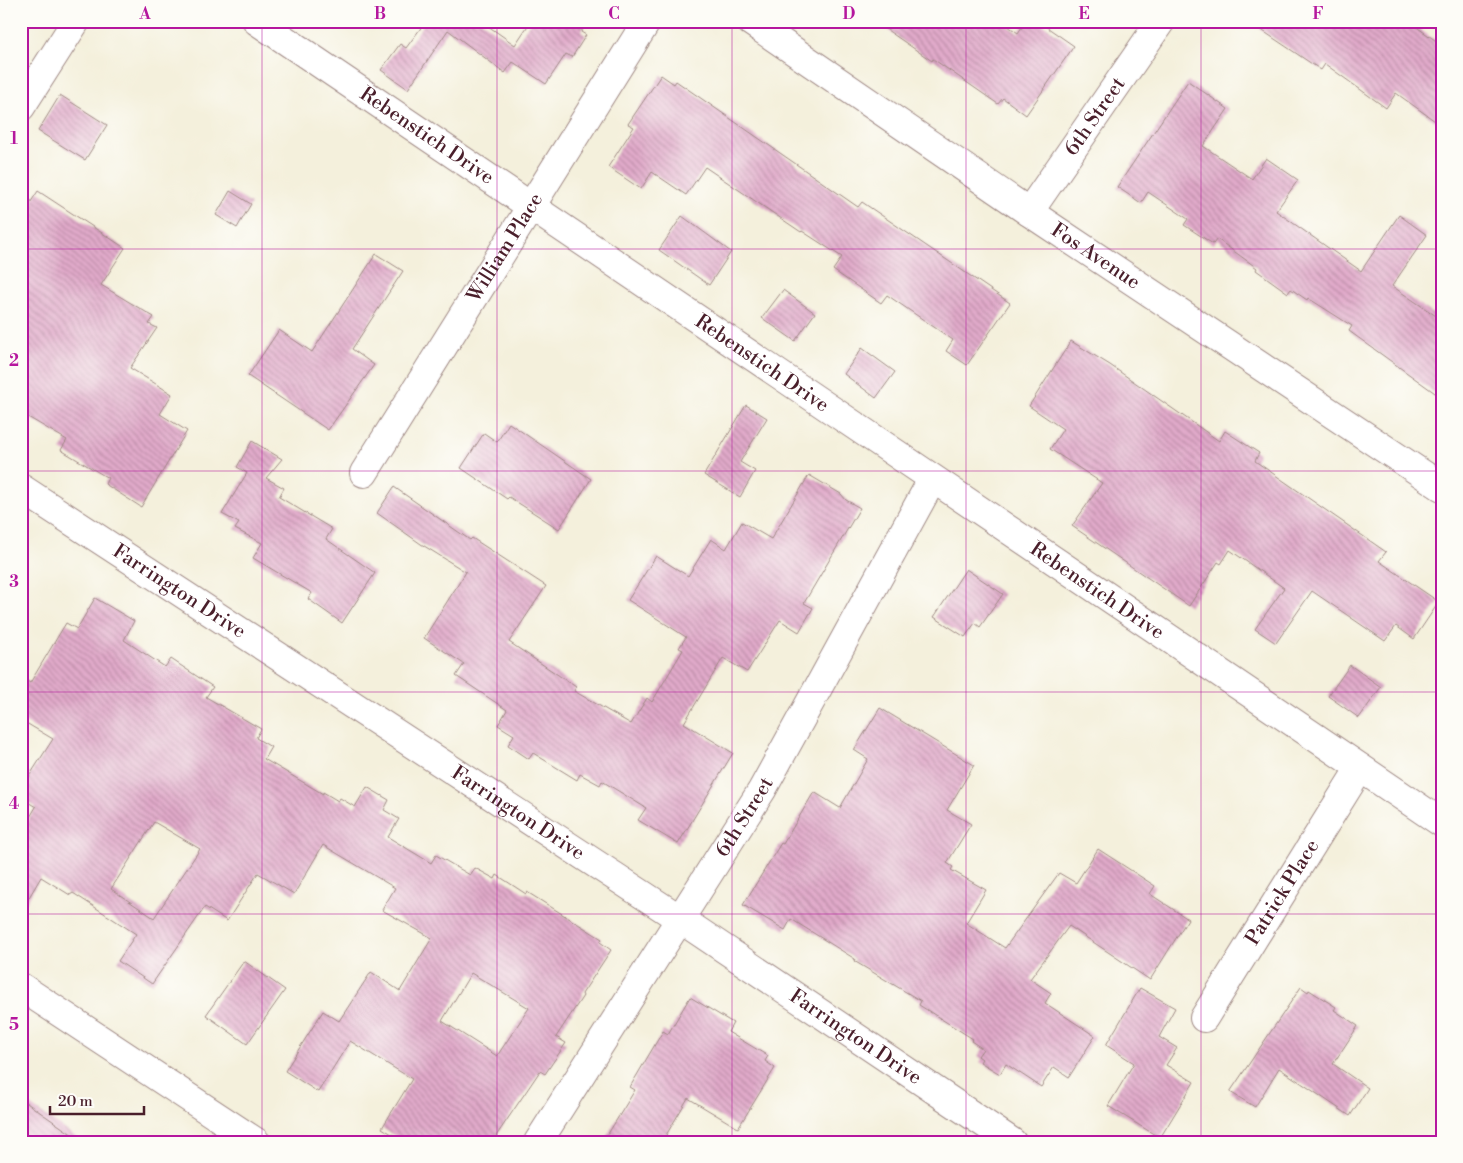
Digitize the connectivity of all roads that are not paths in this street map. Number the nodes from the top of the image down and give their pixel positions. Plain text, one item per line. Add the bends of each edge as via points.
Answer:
1 (76, 21) edge
2 (256, 21) edge
3 (647, 21) edge
4 (750, 21) edge
5 (1161, 21) edge
6 (21, 107) edge
7 (532, 207) junction
8 (1029, 212) junction
9 (364, 473) dead end
10 (932, 480) junction
11 (1442, 487) edge
12 (21, 488) edge
13 (1360, 768) junction
14 (1442, 823) edge
15 (680, 919) junction
16 (21, 987) edge
17 (1204, 1018) dead end
18 (256, 1142) edge
19 (538, 1142) edge
20 (1012, 1142) edge

1 - 6 street
2 - 7 street, Rebenstich Drive
3 - 7 street, William Place
4 - 8 street, Fos Avenue
5 - 8 street, 6th Street
7 - 9 street, William Place
7 - 10 street, Rebenstich Drive
8 - 11 street, Fos Avenue
10 - 13 street, Rebenstich Drive
10 - 15 street, 6th Street via 762,790
12 - 15 street, Farrington Drive
13 - 14 street, Rebenstich Drive
13 - 17 street, Patrick Place
15 - 19 street, 6th Street
15 - 20 street, Farrington Drive
16 - 18 street

